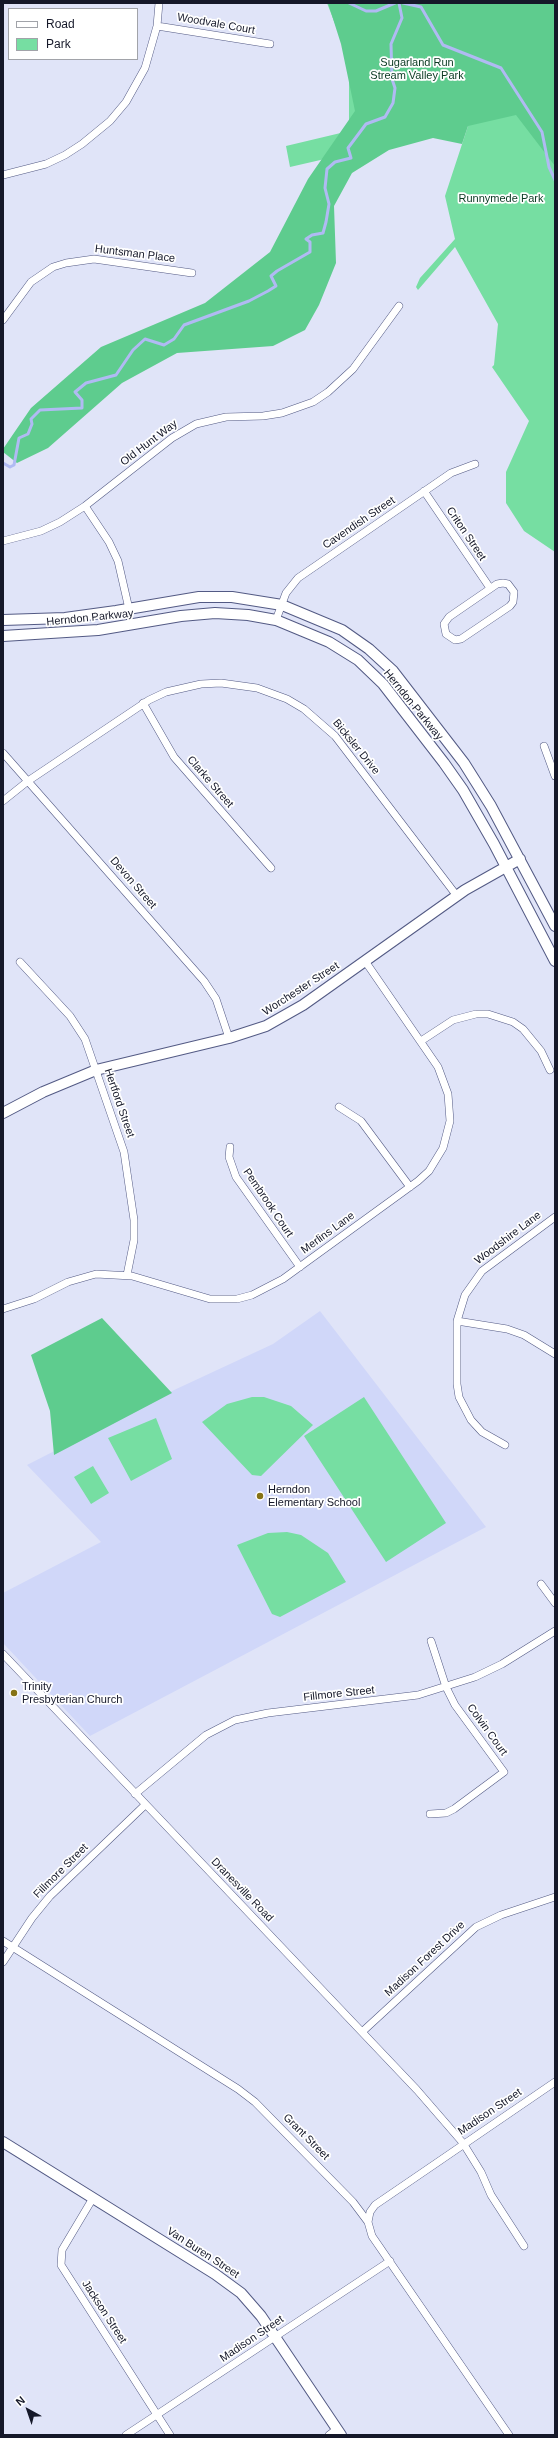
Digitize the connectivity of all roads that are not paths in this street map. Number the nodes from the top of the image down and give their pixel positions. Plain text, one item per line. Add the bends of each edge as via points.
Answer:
1 (160, 3) edge
2 (157, 26) junction
3 (270, 44) dead end
4 (3, 175) edge
5 (192, 273) dead end
6 (399, 306) dead end
7 (3, 320) edge
8 (475, 464) dead end
9 (424, 491) junction
10 (86, 506) junction
11 (3, 541) edge
12 (490, 588) junction
13 (282, 605) junction
14 (129, 609) junction
15 (3, 620) edge
16 (276, 620) junction
17 (3, 636) edge
18 (143, 703) junction
19 (544, 746) dead end
20 (3, 753) edge
21 (555, 776) edge
22 (28, 781) junction
23 (3, 801) edge
24 (520, 859) junction
25 (506, 867) junction
26 (271, 868) dead end
27 (457, 896) junction
28 (555, 926) edge
29 (365, 961) junction
30 (555, 961) edge
31 (20, 962) dead end
32 (229, 1038) junction
33 (421, 1042) junction
34 (96, 1070) junction
35 (550, 1070) dead end
36 (340, 1108) dead end
37 (3, 1114) edge
38 (230, 1147) dead end
39 (410, 1188) junction
40 (555, 1217) edge
41 (300, 1267) junction
42 (127, 1275) junction
43 (3, 1309) edge
44 (457, 1321) junction
45 (555, 1354) edge
46 (505, 1445) dead end
47 (541, 1584) dead end
48 (555, 1603) edge
49 (555, 1631) edge
50 (431, 1641) dead end
51 (3, 1654) edge
52 (446, 1687) junction
53 (135, 1794) junction
54 (145, 1805) junction
55 (430, 1814) dead end
56 (555, 1897) edge
57 (3, 1941) edge
58 (12, 1946) junction
59 (3, 1962) edge
60 (362, 2032) junction
61 (555, 2082) edge
62 (3, 2142) edge
63 (463, 2143) junction
64 (93, 2198) junction
65 (368, 2222) junction
66 (524, 2246) dead end
67 (390, 2261) junction
68 (275, 2337) junction
69 (157, 2415) junction
70 (336, 2433) edge
71 (126, 2435) edge
72 (170, 2435) edge
73 (509, 2435) edge

1 - 2 street
2 - 3 street, Woodvale Court
2 - 4 street via 145,68 126,102 110,121 65,155 46,164
5 - 7 street, Huntsman Place via 94,259 66,263 53,267 31,282
6 - 10 street, Old Hunt Way via 353,369 313,402 282,414 226,417 196,424 172,438
8 - 9 street, Cavendish Street via 451,473
9 - 12 street, Criton Street
9 - 13 street, Cavendish Street via 298,578 291,584
10 - 11 street, Old Hunt Way via 41,531
10 - 14 street via 118,561
12 - 12 street via 497,584 508,584 514,592 513,602 461,639 450,638 444,629 446,620
13 - 14 main road, Herndon Parkway via 248,598 215,596
13 - 16 street, Cavendish Street
13 - 24 main road, Herndon Parkway via 342,630 369,649 393,672 468,768
14 - 15 main road, Herndon Parkway via 65,618
16 - 17 main road, Herndon Parkway via 232,613 198,613 98,630
16 - 25 main road, Herndon Parkway via 330,642 358,660 383,684 454,776
18 - 22 street, Bicksler Drive
18 - 26 street, Clarke Street via 174,757
18 - 27 street, Bicksler Drive via 182,688 220,683 240,684 269,691 304,709 335,736
19 - 21 street
20 - 22 street, Devon Street
22 - 23 street, Bicksler Drive
22 - 32 street, Devon Street via 204,981 216,999
24 - 25 main road, Worchester Street
24 - 28 main road, Herndon Parkway
25 - 27 main road, Worchester Street
25 - 30 main road, Herndon Parkway
27 - 29 main road, Worchester Street
29 - 32 main road, Worchester Street via 285,1016 266,1026
29 - 33 street, Merlins Lane
31 - 34 street, Hertford Street via 77,1025
32 - 34 main road, Worchester Street
33 - 35 street via 453,1020 476,1014 495,1015 524,1029 541,1051
33 - 39 street, Merlins Lane via 444,1080 450,1121 436,1160 429,1171
34 - 37 main road, Worchester Street via 43,1092
34 - 42 street, Hertford Street via 128,1167 134,1240
36 - 39 street via 361,1121
38 - 41 street, Pembrook Court via 229,1157 236,1177
39 - 41 street, Merlins Lane
40 - 44 street, Woodshire Lane via 482,1271 465,1295
41 - 42 street, Merlins Lane via 266,1290 252,1296 224,1300 198,1296
42 - 43 street, Merlins Lane via 103,1274 82,1277 24,1303
44 - 45 street via 513,1331 541,1344
44 - 46 street, Woodshire Lane via 459,1397 471,1420 482,1432
47 - 48 street
49 - 52 street, Fillmore Street via 502,1664 476,1677
50 - 52 street
51 - 53 street, Dranesville Road
52 - 53 street, Fillmore Street via 399,1698 268,1713 236,1720 206,1735
52 - 55 street, Colvin Court via 461,1714 504,1772 454,1809 446,1813
53 - 54 street, Dranesville Road
54 - 58 street, Fillmore Street via 50,1896
54 - 60 street, Dranesville Road
56 - 60 street, Madison Forest Drive via 501,1914 476,1927
57 - 58 street, Grant Street
58 - 59 street, Fillmore Street
58 - 65 street, Grant Street via 238,2088 338,2184
60 - 63 street, Dranesville Road
61 - 63 street, Madison Street
62 - 64 main road, Van Buren Street
63 - 65 street, Madison Street via 375,2205
63 - 66 street, Dranesville Road via 481,2172 491,2195
64 - 68 main road, Van Buren Street via 230,2284 250,2304
64 - 69 street, Jackson Street via 62,2250 61,2265
65 - 67 street, Grant Street via 372,2236
67 - 68 street, Madison Street
67 - 73 street, Grant Street
68 - 69 street, Madison Street
68 - 70 main road, Van Buren Street
69 - 71 street, Madison Street
69 - 72 street, Jackson Street

